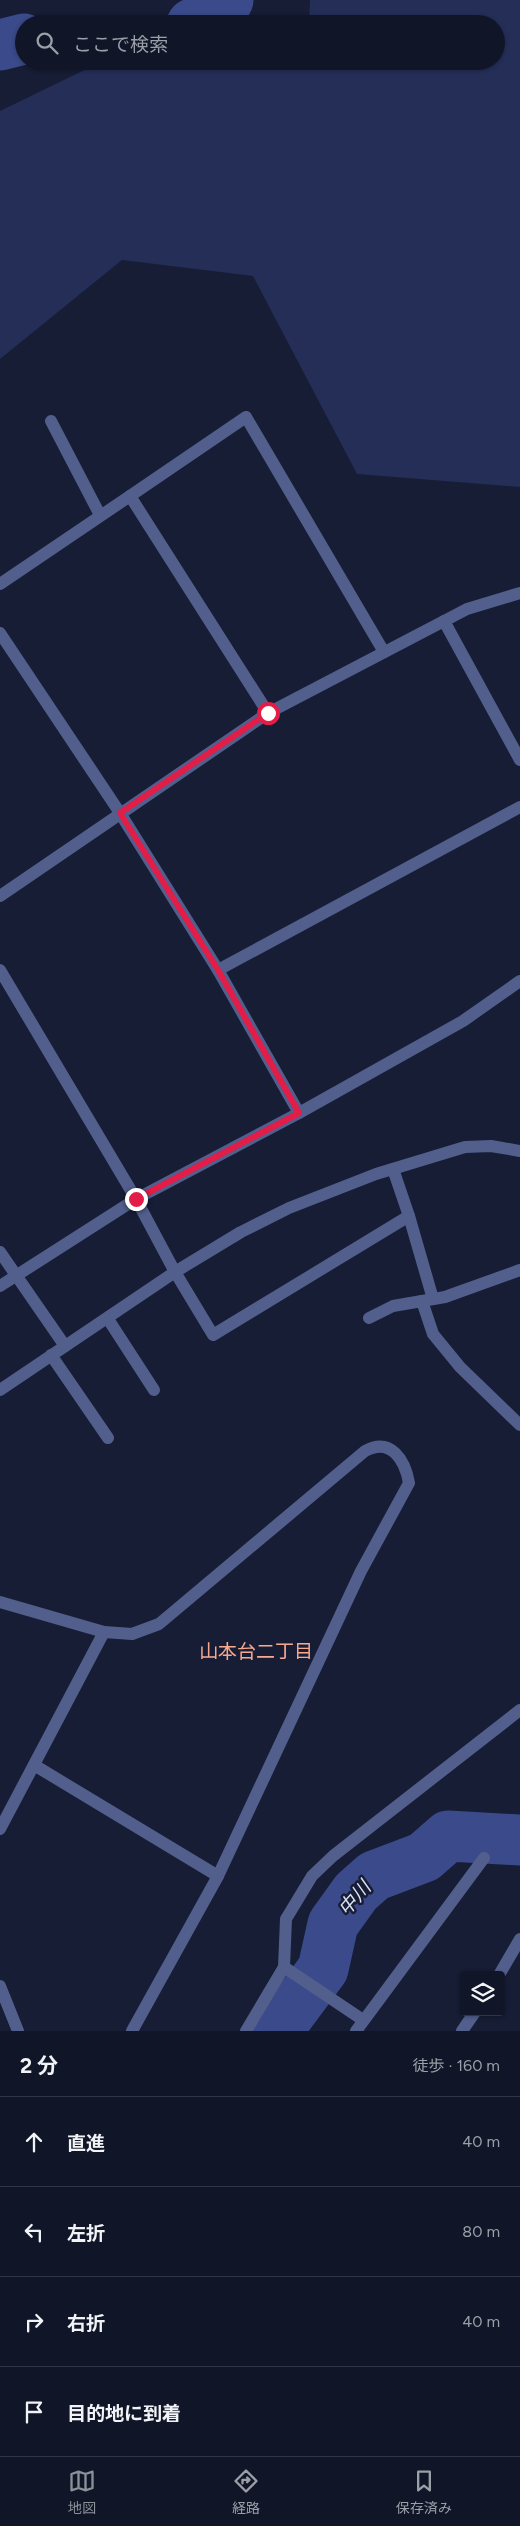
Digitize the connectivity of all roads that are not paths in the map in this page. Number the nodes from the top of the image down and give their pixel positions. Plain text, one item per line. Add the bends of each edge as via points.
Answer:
1 (51, 421) dead end
2 (130, 496) junction
3 (100, 515) junction
4 (0, 584) edge
5 (520, 593) edge
6 (444, 621) junction
7 (0, 633) edge
8 (384, 652) junction
9 (268, 713) junction
10 (520, 760) edge
11 (520, 807) edge
12 (120, 813) junction
13 (0, 896) edge
14 (0, 970) edge
15 (218, 970) junction
16 (520, 981) edge
17 (299, 1113) junction
18 (520, 1151) edge
19 (393, 1169) junction
20 (136, 1199) junction
21 (409, 1216) junction
22 (0, 1252) edge
23 (520, 1270) edge
24 (175, 1272) junction
25 (18, 1276) junction
26 (0, 1286) edge
27 (427, 1300) junction
28 (370, 1318) dead end
29 (108, 1319) junction
30 (65, 1346) junction
31 (51, 1355) junction
32 (0, 1390) edge
33 (154, 1390) dead end
34 (520, 1425) edge
35 (108, 1438) dead end
36 (0, 1602) edge
37 (104, 1632) junction
38 (520, 1710) edge
39 (34, 1765) junction
40 (0, 1829) edge
41 (484, 1858) dead end
42 (218, 1876) junction
43 (520, 1939) edge
44 (284, 1967) junction
45 (500, 1971) edge
46 (0, 1986) edge
47 (472, 2016) edge
48 (359, 2025) edge
49 (18, 2031) edge
50 (132, 2031) edge
51 (246, 2031) edge
52 (462, 2031) edge

1 - 3 street
2 - 3 street
2 - 8 street via 246,417
2 - 9 street
3 - 4 street
5 - 6 street via 467,609
6 - 8 street
6 - 10 street
7 - 12 street
8 - 9 street
9 - 12 street
11 - 15 street
12 - 13 street
12 - 15 street
14 - 20 street
15 - 17 street
16 - 17 street via 463,1021
17 - 20 street
18 - 19 street via 491,1146 465,1147
19 - 21 street
19 - 24 street via 289,1208 241,1232
20 - 24 street
20 - 25 street
21 - 24 street via 213,1335
21 - 27 street
22 - 25 street
23 - 27 street
24 - 29 street
25 - 26 street
25 - 30 street
27 - 28 street via 393,1306
27 - 34 street via 433,1334 460,1367
29 - 30 street
29 - 33 street
30 - 31 street
31 - 32 street
31 - 35 street
36 - 37 street
37 - 39 street
37 - 42 street via 132,1634 159,1624 365,1451 373,1447 390,1449 402,1458 409,1482 361,1571
38 - 44 street via 333,1856 312,1876 286,1919
39 - 40 street
39 - 42 street
41 - 48 street
42 - 50 street
43 - 45 street
44 - 48 street
44 - 51 street
46 - 49 street
47 - 52 street

